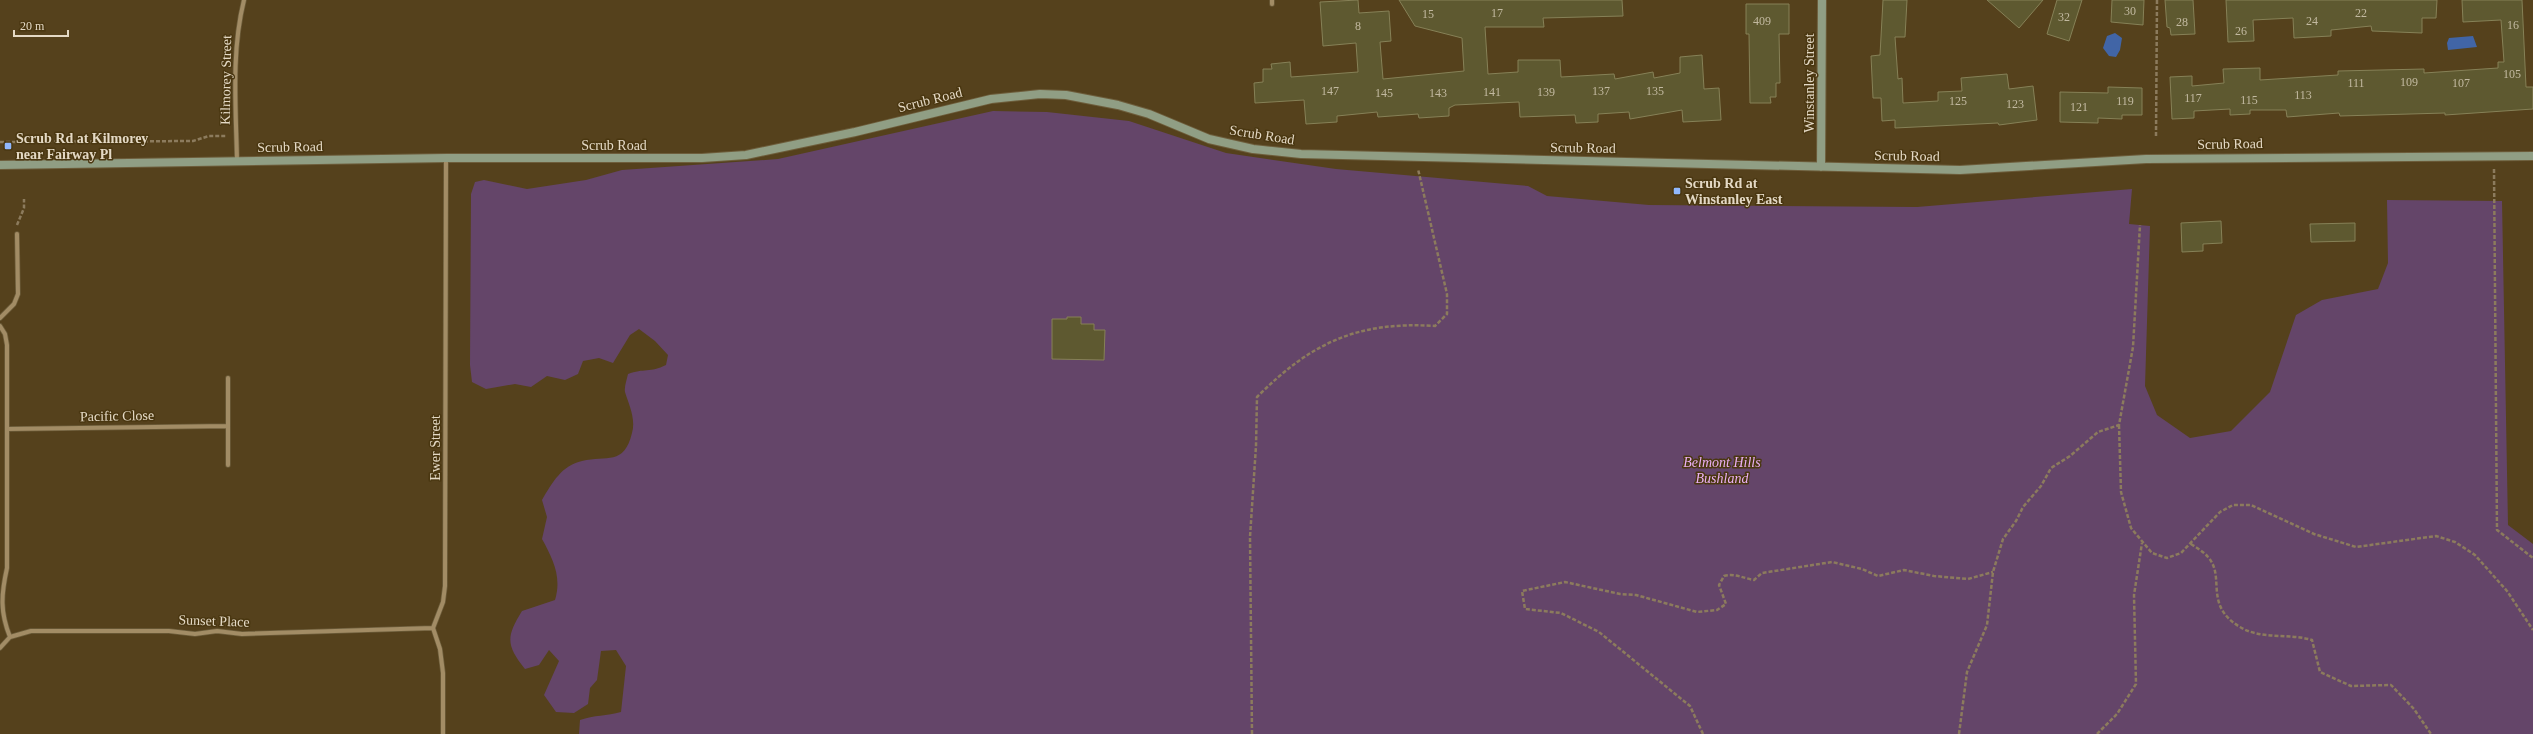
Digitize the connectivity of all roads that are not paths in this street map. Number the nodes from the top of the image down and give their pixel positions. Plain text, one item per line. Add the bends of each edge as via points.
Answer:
1 (244, 0) edge
2 (1822, 0) edge
3 (2533, 156) edge
4 (446, 158) junction
5 (237, 161) junction
6 (0, 166) edge
7 (1821, 167) junction
8 (17, 234) road end
9 (0, 318) edge
10 (0, 326) edge
11 (228, 378) dead end
12 (228, 426) junction
13 (8, 429) junction
14 (228, 465) dead end
15 (433, 628) junction
16 (10, 637) junction
17 (0, 648) edge
18 (443, 734) edge

1 - 5 street, Kilmorey Street via 236,50
2 - 7 main road, Winstanley Street
3 - 7 main road, Scrub Road via 2146,158 1960,170
4 - 5 main road, Scrub Road
4 - 7 main road, Scrub Road via 702,158 746,155 991,99 1040,94 1066,95 1118,105 1149,114 1209,138 1253,149 1301,154
4 - 15 street, Ewer Street via 445,586 443,602
5 - 6 main road, Scrub Road
8 - 9 street via 18,294 14,304
10 - 13 street via 7,345
11 - 12 street
12 - 13 street, Pacific Close
12 - 14 street
13 - 16 street via 7,568 2,589 2,617
15 - 16 street, Sunset Place via 242,634 217,631 195,634 169,630 52,630 31,631
15 - 18 street via 442,661
16 - 17 street

